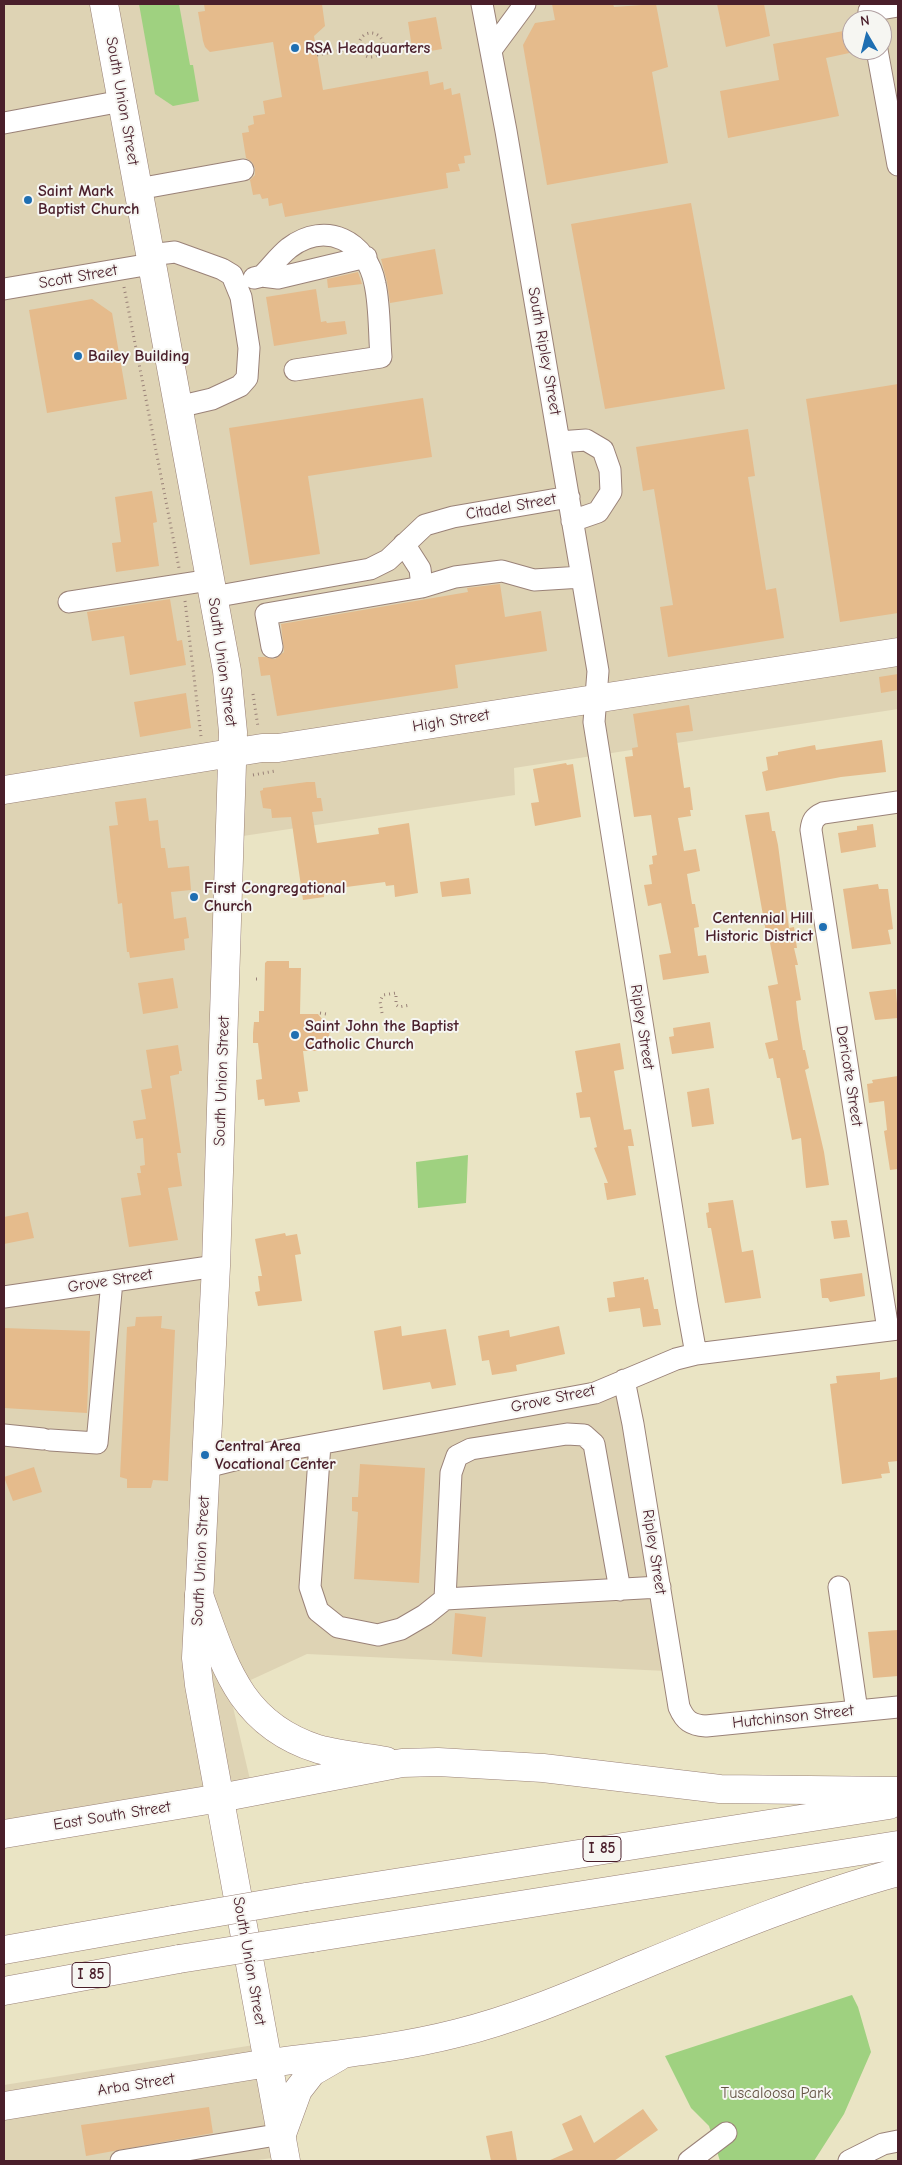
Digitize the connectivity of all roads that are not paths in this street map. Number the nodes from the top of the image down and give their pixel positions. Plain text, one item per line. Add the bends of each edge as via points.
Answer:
1 (104, 4) edge
2 (482, 4) edge
3 (525, 4) edge
4 (898, 6) edge
5 (879, 10) edge
6 (491, 50) junction
7 (879, 60) edge
8 (122, 101) junction
9 (4, 123) edge
10 (898, 165) edge
11 (244, 170) dead end
12 (138, 189) junction
13 (366, 257) junction
14 (150, 259) junction
15 (262, 276) junction
16 (237, 282) junction
17 (4, 289) edge
18 (295, 370) dead end
19 (178, 407) junction
20 (559, 442) junction
21 (569, 497) junction
22 (572, 521) junction
23 (404, 544) junction
24 (582, 577) junction
25 (422, 587) junction
26 (212, 588) junction
27 (69, 602) dead end
28 (272, 647) dead end
29 (898, 652) edge
30 (596, 699) junction
31 (232, 753) junction
32 (4, 790) edge
33 (898, 802) edge
34 (216, 1266) junction
35 (112, 1281) junction
36 (4, 1297) edge
37 (893, 1330) edge
38 (696, 1354) junction
39 (624, 1380) junction
40 (4, 1435) edge
41 (320, 1444) junction
42 (206, 1467) junction
43 (660, 1587) junction
44 (839, 1588) dead end
45 (620, 1590) junction
46 (199, 1595) junction
47 (444, 1599) junction
48 (898, 1707) edge
49 (857, 1711) junction
50 (688, 1722) joint
51 (402, 1763) junction
52 (898, 1791) edge
53 (220, 1798) junction
54 (898, 1804) edge
55 (4, 1834) edge
56 (898, 1845) edge
57 (898, 1872) edge
58 (4, 1950) edge
59 (4, 1991) edge
60 (343, 2053) junction
61 (268, 2063) junction
62 (4, 2106) edge
63 (726, 2133) dead end
64 (282, 2134) junction
65 (898, 2141) edge
66 (121, 2161) edge
67 (286, 2161) edge
68 (689, 2161) edge
69 (849, 2161) edge

1 - 8 main road, South Union Street
2 - 6 street, South Ripley Street
3 - 6 street
4 - 5 street
6 - 20 street, South Ripley Street
7 - 10 street
8 - 9 street
8 - 12 main road, South Union Street
11 - 12 street
12 - 14 main road, South Union Street
13 - 15 street via 278,278
13 - 15 street via 351,243 334,236 319,235 289,248
13 - 18 street via 376,284 381,357
14 - 16 street, Scott Street via 175,252 222,269
14 - 17 street, Scott Street
14 - 19 main road, South Union Street
15 - 16 street
16 - 19 street via 249,348 247,378 240,386 212,399
19 - 26 main road, South Union Street
20 - 21 street, South Ripley Street
20 - 22 street via 586,440 603,450 610,470 611,492 598,512
21 - 22 street, South Ripley Street
21 - 23 street, Citadel Street via 453,517 426,525
22 - 24 street, South Ripley Street
23 - 25 street via 420,568
23 - 26 street, Citadel Street via 388,560 370,569
24 - 25 street via 534,580 502,571 455,577
24 - 30 street, South Ripley Street via 598,671
25 - 28 street via 266,614
26 - 27 street, Citadel Street
26 - 31 main road, South Union Street via 227,671
29 - 30 main road, High Street
30 - 31 main road, High Street
30 - 38 street, Ripley Street via 595,732
31 - 32 main road, High Street
31 - 34 main road, South Union Street
33 - 37 street, Dericote Street via 823,813 812,822 811,830
34 - 35 street, Grove Street
34 - 42 main road, South Union Street
35 - 36 street, Grove Street
35 - 40 street via 98,1443
37 - 38 street, Grove Street
38 - 39 street, Grove Street
39 - 41 street, Grove Street via 595,1393
39 - 43 street, Ripley Street
41 - 42 street, Grove Street
41 - 47 street via 310,1587 318,1612 338,1627 378,1635 401,1629
42 - 46 main road, South Union Street
43 - 45 street
43 - 50 street, Ripley Street via 679,1707
44 - 49 street
45 - 47 street
45 - 47 street via 594,1444 584,1435 568,1434 470,1449 457,1456 450,1482
46 - 51 main road via 233,1682 250,1706 270,1724 318,1749
46 - 53 main road, South Union Street via 196,1658
48 - 49 street, Hutchinson Street
49 - 50 street, Hutchinson Street via 706,1726
51 - 52 main road via 528,1767 720,1789
51 - 53 main road, East South Street
53 - 55 main road, East South Street
53 - 61 main road, South Union Street
54 - 58 main road, I 85, bridge via 306,1897
56 - 59 main road, I 85, bridge via 179,1959
57 - 60 main road, Arba Street via 780,1909 547,2005 459,2033
60 - 61 main road, Arba Street
60 - 64 main road via 312,2072 298,2090
61 - 62 main road, Arba Street
61 - 64 main road, South Union Street
63 - 68 street
64 - 66 street
64 - 67 main road, South Union Street
65 - 69 street via 883,2144

